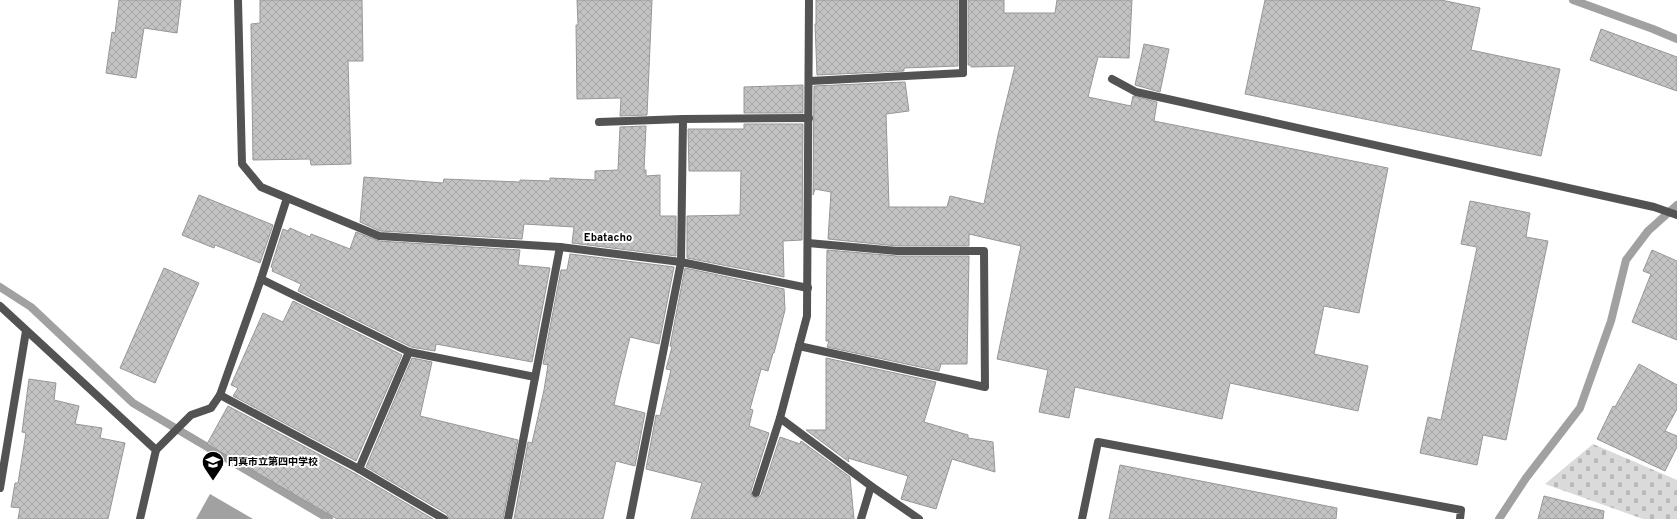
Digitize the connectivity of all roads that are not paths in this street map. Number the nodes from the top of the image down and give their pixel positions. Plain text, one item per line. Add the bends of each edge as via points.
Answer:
1 (238, 0) edge
2 (810, 0) edge
3 (963, 0) edge
4 (1112, 79) dead end
5 (810, 80) junction
6 (810, 118) junction
7 (682, 119) junction
8 (599, 122) dead end
9 (287, 198) junction
10 (1677, 216) edge
11 (808, 243) junction
12 (560, 247) junction
13 (681, 262) junction
14 (261, 279) junction
15 (808, 288) junction
16 (0, 306) edge
17 (26, 331) junction
18 (799, 346) junction
19 (409, 352) junction
20 (535, 376) junction
21 (220, 395) junction
22 (780, 418) junction
23 (156, 450) junction
24 (359, 469) junction
25 (871, 486) junction
26 (0, 488) edge
27 (756, 493) dead end
28 (140, 519) edge
29 (444, 519) edge
30 (508, 519) edge
31 (630, 519) edge
32 (861, 519) edge
33 (919, 519) edge
34 (1082, 519) edge
35 (1460, 519) edge

1 - 9 street via 242,164 261,187
2 - 5 street
3 - 5 street via 963,74
4 - 10 street via 1136,92 1654,207
5 - 6 street
6 - 7 street
6 - 11 street
7 - 8 street
7 - 13 street
9 - 12 street via 379,236
9 - 14 street
11 - 15 street
11 - 18 street via 897,251 984,251 985,386
12 - 13 street
12 - 20 street
13 - 15 street
13 - 31 street
14 - 19 street
14 - 21 street
15 - 18 street via 807,316
16 - 17 street
17 - 23 street
17 - 26 street
18 - 22 street
19 - 20 street
19 - 24 street
20 - 30 street
21 - 23 street via 211,408 191,415
21 - 24 street
22 - 25 street
22 - 27 street
23 - 28 street
24 - 29 street
25 - 32 street
25 - 33 street
34 - 35 street via 1098,442 1461,510

